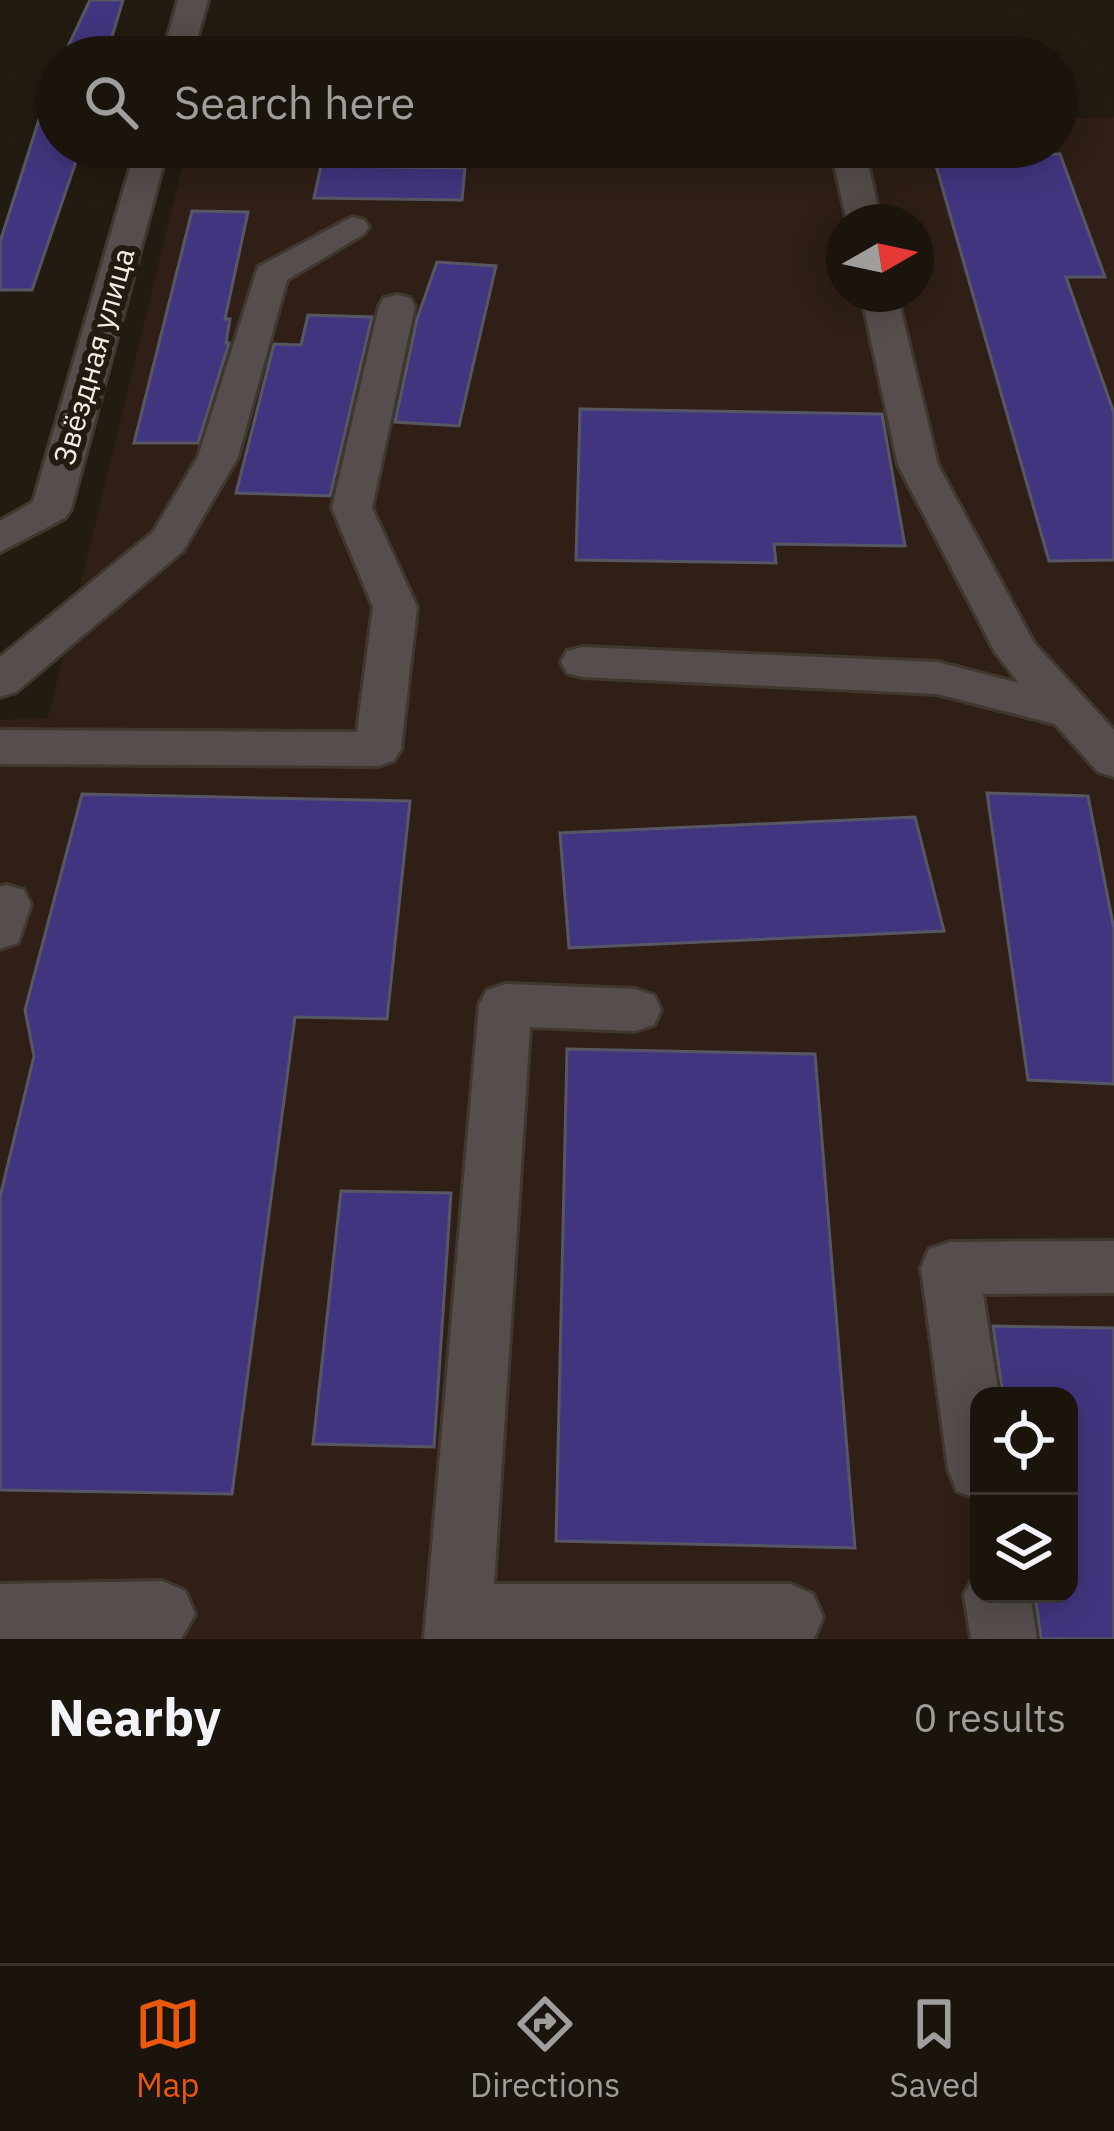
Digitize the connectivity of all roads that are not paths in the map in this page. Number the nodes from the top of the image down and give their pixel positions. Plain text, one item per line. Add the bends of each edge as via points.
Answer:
1 (193, 0) edge
2 (183, 36) edge
3 (146, 168) edge
4 (852, 168) dead end
5 (860, 204) edge
6 (352, 227) dead end
7 (397, 306) dead end
8 (883, 312) edge
9 (0, 539) edge
10 (583, 662) dead end
11 (0, 681) edge
12 (1071, 712) junction
13 (0, 747) edge
14 (1114, 760) edge
15 (635, 1010) dead end
16 (1114, 1268) edge
17 (970, 1407) edge
18 (998, 1603) edge
19 (162, 1614) dead end
20 (0, 1616) edge
21 (790, 1616) dead end
22 (458, 1628) edge
23 (1004, 1639) edge

1 - 2 street
3 - 9 street, Звёздная улица via 51,509
4 - 5 street
6 - 11 street via 271,275 218,457 168,541
7 - 13 street via 352,508 395,608 378,749
8 - 12 street via 918,465 1017,652
10 - 12 street via 937,678
12 - 14 street
15 - 22 street via 506,1005
16 - 17 street via 950,1268
18 - 23 street
19 - 20 street
21 - 22 street

